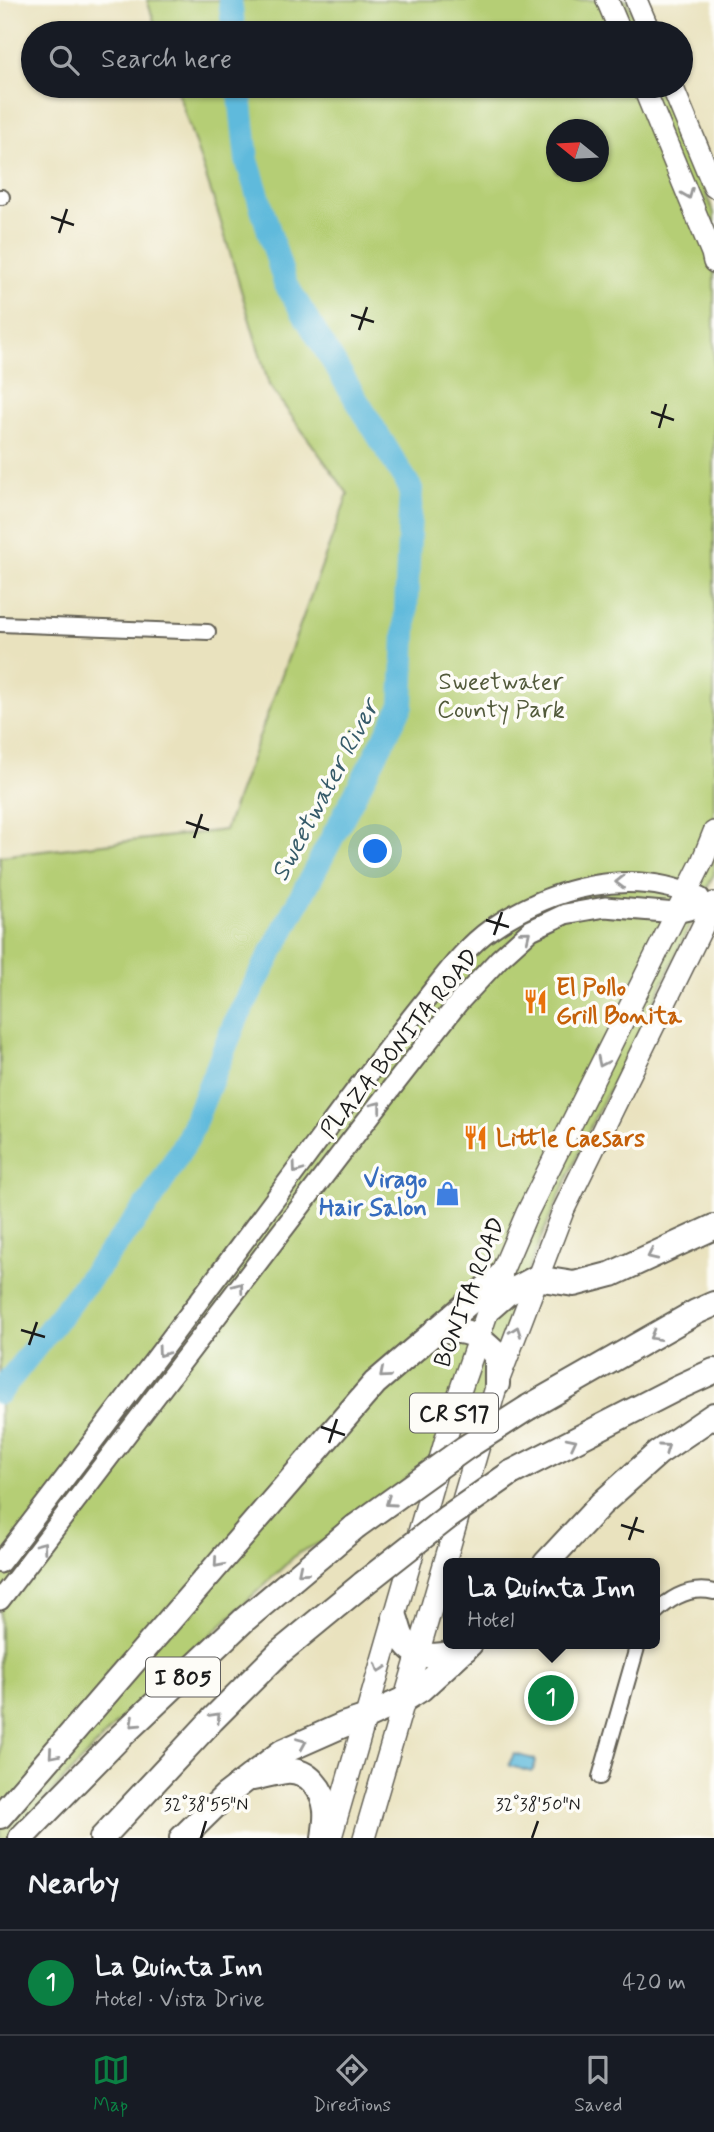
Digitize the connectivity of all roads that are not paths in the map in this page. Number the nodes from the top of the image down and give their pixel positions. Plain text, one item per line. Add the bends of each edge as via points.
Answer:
1 (607, 0) edge
2 (636, 0) edge
3 (616, 21) edge
4 (645, 21) edge
5 (648, 98) edge
6 (677, 98) edge
7 (714, 187) edge
8 (713, 256) edge
9 (0, 624) edge
10 (208, 632) dead end
11 (714, 832) edge
12 (687, 892) junction
13 (714, 904) edge
14 (676, 913) junction
15 (714, 1227) edge
16 (500, 1276) junction
17 (536, 1278) junction
18 (714, 1304) edge
19 (490, 1308) junction
20 (436, 1329) junction
21 (479, 1337) junction
22 (714, 1371) edge
23 (497, 1384) junction
24 (714, 1415) edge
25 (446, 1558) edge
26 (551, 1558) edge
27 (0, 1563) edge
28 (443, 1568) edge
29 (714, 1592) edge
30 (0, 1600) edge
31 (660, 1608) edge
32 (395, 1617) junction
33 (462, 1649) edge
34 (465, 1649) edge
35 (637, 1649) edge
36 (418, 1653) junction
37 (405, 1699) junction
38 (364, 1718) junction
39 (600, 1777) dead end
40 (246, 1780) junction
41 (0, 1816) edge
42 (21, 1838) edge
43 (102, 1838) edge
44 (182, 1838) edge
45 (324, 1838) edge
46 (330, 1838) edge
47 (364, 1838) edge

1 - 3 main road
2 - 4 main road
5 -> 8 main road
6 - 7 main road
9 - 10 street
11 - 12 main road, BONITA ROAD / CR S17
12 - 13 main road, PLAZA BONITA ROAD
12 - 14 main road, BONITA ROAD / CR S17
12 -> 27 main road, PLAZA BONITA ROAD via 643,882 609,882 569,890 522,909 488,931 458,960
13 - 14 main road, PLAZA BONITA ROAD
13 - 17 main road, CR S17 via 563,1211
14 -> 16 main road, BONITA ROAD / CR S17
30 -> 14 main road, PLAZA BONITA ROAD via 359,1129 458,1003 499,959 531,930 565,914 606,907
15 -> 17 highway via 612,1274 574,1284
16 - 19 main road, BONITA ROAD / CR S17
16 - 20 highway
17 - 19 highway
23 -> 17 main road, CR S17
18 -> 42 highway, I 805, bridge via 529,1407 355,1527 234,1629
19 - 21 main road, BONITA ROAD / CR S17
20 - 21 highway via 458,1329
20 -> 41 highway via 374,1383
21 - 23 highway via 497,1355
21 - 32 main road, BONITA ROAD / CR S17
43 -> 22 highway, I 805, bridge via 279,1654 448,1517 511,1473
23 - 25 main road, CR S17
26 -> 24 highway via 658,1453
28 - 36 main road, CR S17
29 - 31 street via 691,1591
32 - 36 highway via 402,1639
32 -> 38 main road, BONITA ROAD / CR S17
33 - 36 highway via 451,1654
34 - 37 highway
35 - 39 street
36 - 37 main road, CR S17
37 - 38 highway
37 - 47 main road, CR S17
40 -> 38 highway via 282,1752
38 - 46 main road, BONITA ROAD / CR S17
40 - 44 highway
40 - 45 highway via 286,1771 308,1778 320,1790 326,1811

